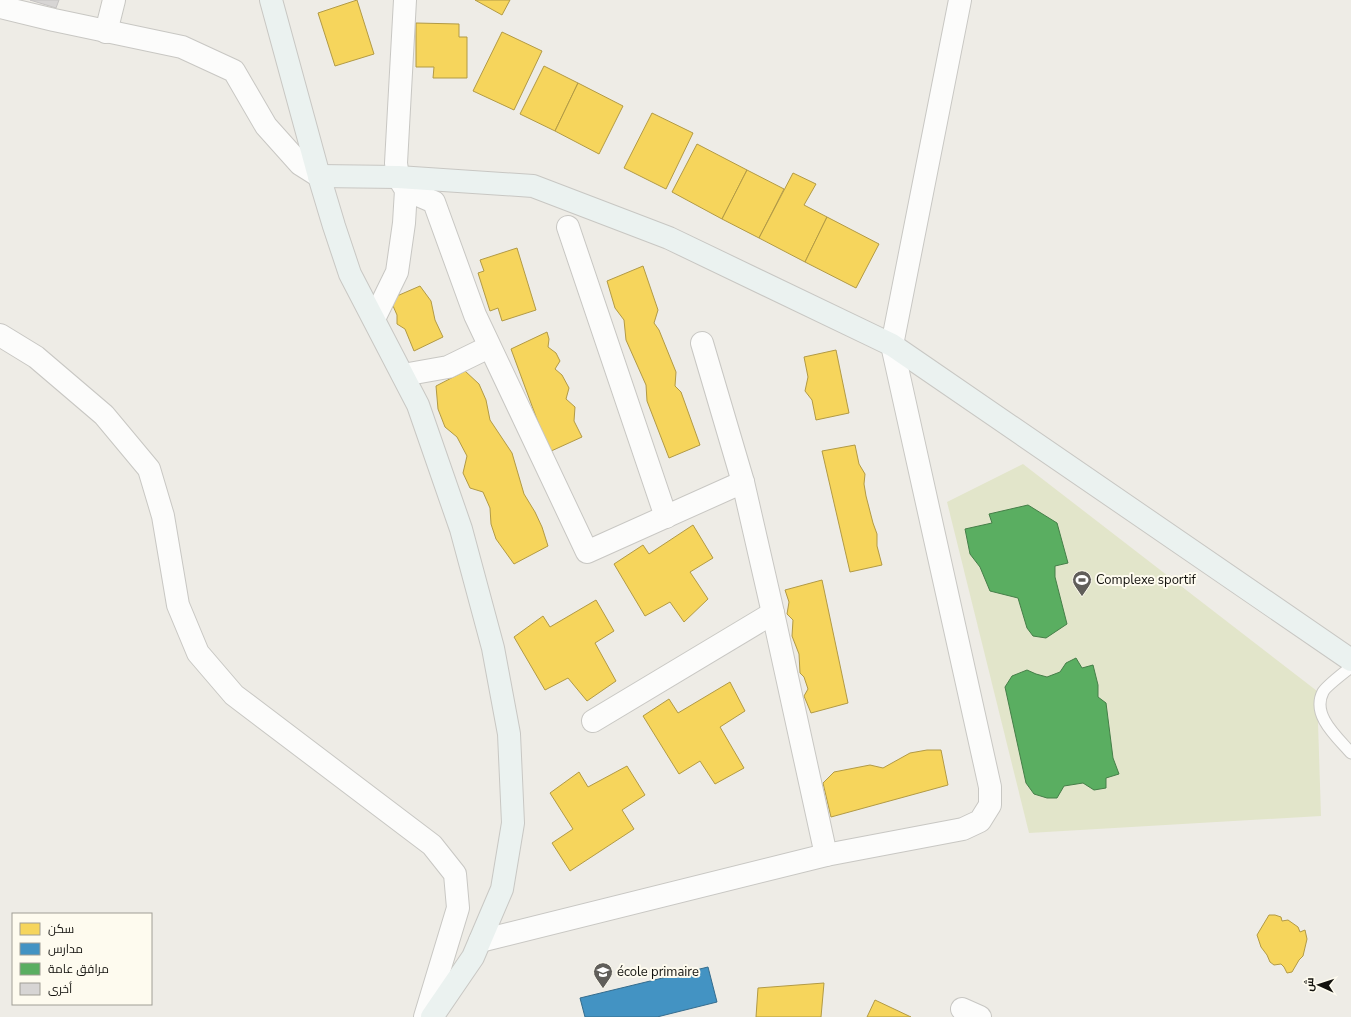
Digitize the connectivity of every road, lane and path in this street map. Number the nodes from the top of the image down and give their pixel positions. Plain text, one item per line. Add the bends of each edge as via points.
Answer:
1 (114, 0) edge
2 (271, 0) edge
3 (405, 0) edge
4 (960, 0) edge
5 (0, 7) edge
6 (106, 32) junction
7 (319, 176) junction
8 (402, 184) junction
9 (568, 227) dead end
10 (374, 319) junction
11 (0, 335) edge
12 (702, 343) dead end
13 (892, 345) junction
14 (489, 347) junction
15 (403, 375) junction
16 (743, 482) junction
17 (666, 517) junction
18 (773, 612) junction
19 (1351, 660) edge
20 (1351, 667) edge
21 (593, 721) dead end
22 (1351, 753) edge
23 (826, 855) junction
24 (480, 941) junction
25 (425, 1017) edge
26 (432, 1017) edge

1 - 6 street
2 - 7 main road
3 - 8 street via 396,163
4 - 13 street
5 - 6 street
6 - 7 street via 182,47 234,71 266,126 300,164
7 - 8 main road
7 - 10 main road via 350,274
8 - 10 street via 404,223 397,272
8 - 13 main road via 533,186 669,238
8 - 14 street via 434,202
9 - 17 street
10 - 15 main road
11 - 25 street via 36,357 104,415 149,469 163,516 178,605 198,653 234,695 432,845 454,874 458,908
12 - 16 street
13 - 19 main road
13 - 23 street via 990,786 990,805 980,821 963,829
14 - 15 street via 448,367
14 - 17 street via 587,552
15 - 24 main road via 418,405 461,529 493,648 509,734 513,823 502,889
16 - 17 street
16 - 18 street
18 - 21 street
18 - 23 street
20 - 22 lane via 1323,691 1320,704 1321,715 1328,727
23 - 24 street
24 - 26 main road via 473,957

